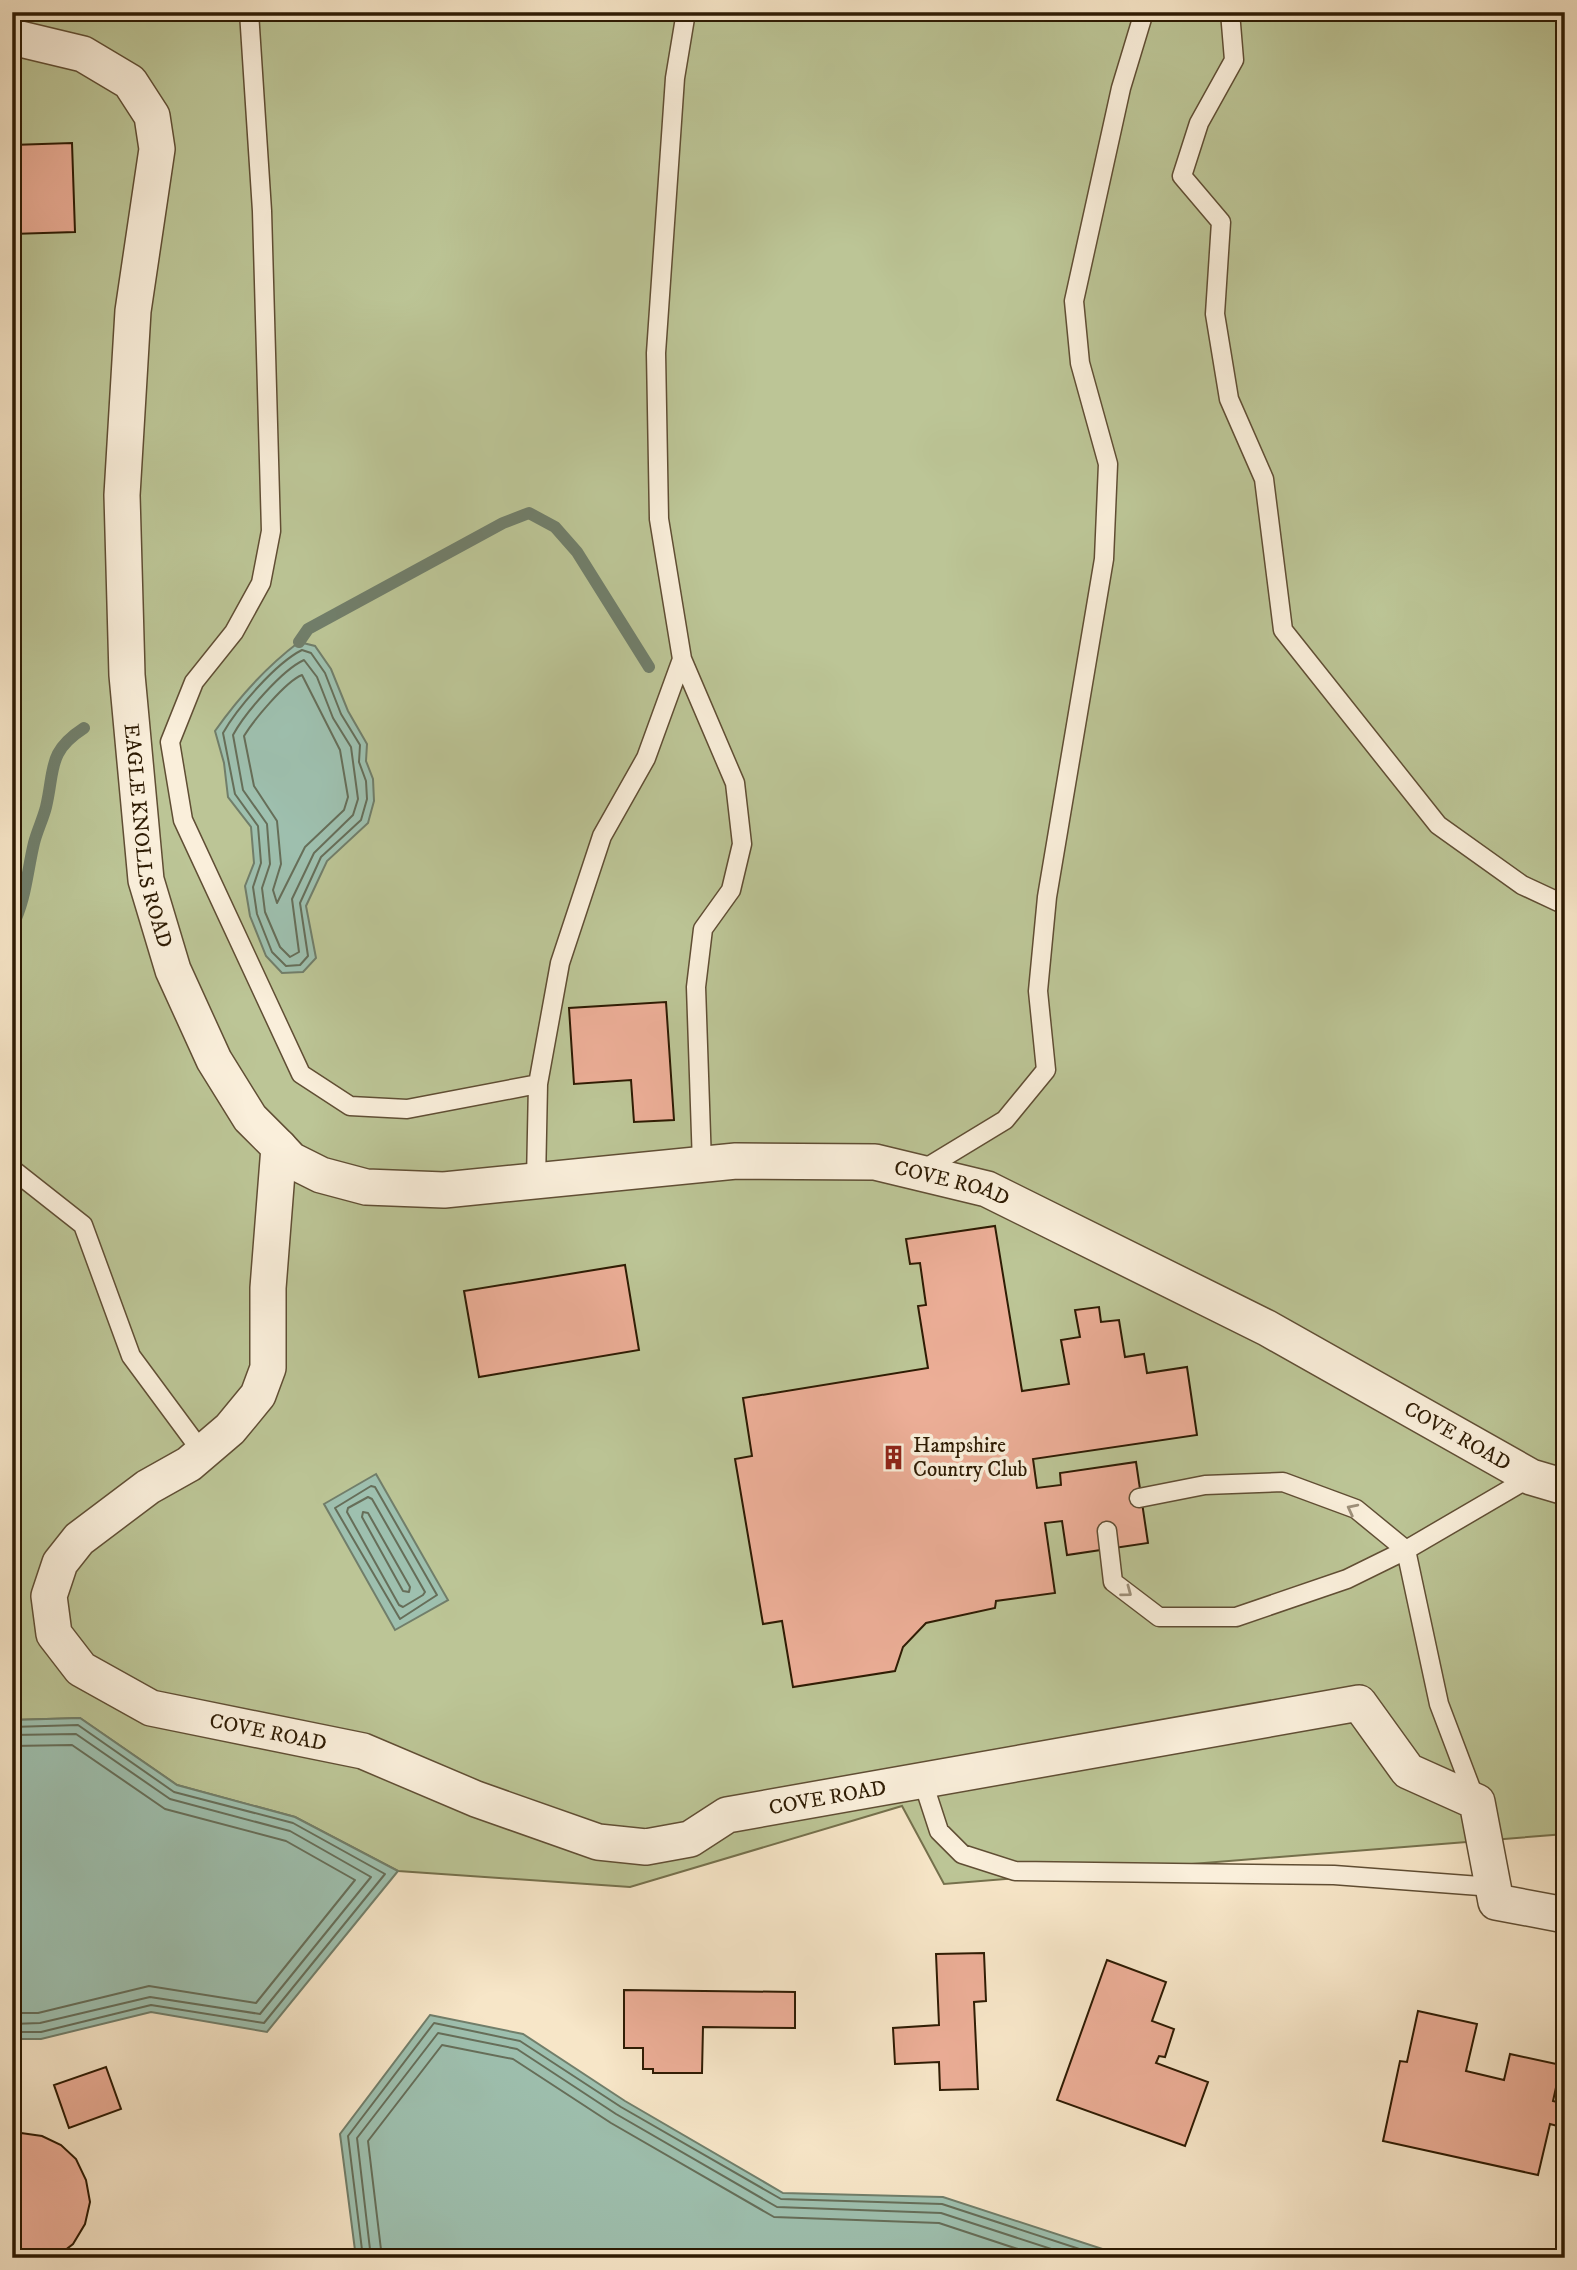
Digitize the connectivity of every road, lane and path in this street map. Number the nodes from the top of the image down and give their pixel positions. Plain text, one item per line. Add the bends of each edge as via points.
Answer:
1 (249, 12) edge
2 (686, 12) edge
3 (1144, 12) edge
4 (1230, 12) edge
5 (12, 37) edge
6 (682, 659) junction
7 (1565, 905) edge
8 (538, 1084) junction
9 (279, 1147) junction
10 (702, 1164) junction
11 (12, 1168) edge
12 (918, 1173) junction
13 (536, 1181) junction
14 (202, 1452) junction
15 (1531, 1477) junction
16 (1565, 1486) edge
17 (1139, 1498) dead end
18 (1107, 1531) dead end
19 (1406, 1550) junction
20 (923, 1782) junction
21 (1477, 1802) junction
22 (1493, 1887) junction
23 (1565, 1915) edge

1 - 8 lane via 262,211 271,531 261,583 234,632 194,682 170,742 183,820 301,1074 350,1107 407,1109
2 - 6 lane via 675,78 656,353 659,519
3 - 12 lane via 1121,88 1074,301 1080,363 1108,464 1104,559 1046,897 1038,991 1046,1070 1005,1120
4 - 7 lane via 1234,60 1199,123 1182,176 1221,222 1215,314 1229,399 1264,479 1283,630 1438,825 1522,885
5 - 9 street, EAGLE KNOLLS ROAD via 83,54 130,82 152,116 157,149 133,311 122,495 127,675 146,880 173,970 214,1060 250,1118
6 - 8 lane via 646,758 602,836 560,963
6 - 10 lane via 735,783 742,844 732,890 704,929 696,987
8 - 13 lane
9 - 13 street, COVE ROAD via 291,1160 321,1175 366,1187 443,1190
9 - 14 street via 268,1287 268,1368 258,1395 230,1429
10 - 12 street, COVE ROAD via 874,1162
10 - 13 street, COVE ROAD
11 - 14 lane via 83,1225 131,1356
12 - 15 street, COVE ROAD via 987,1189 1267,1328
14 - 20 street, COVE ROAD via 79,1539 60,1563 49,1596 54,1634 81,1669 150,1708 363,1751 476,1799 598,1842 646,1847 690,1839 727,1815
15 - 16 street, COVE ROAD
15 - 19 lane
19 -> 17 lane via 1356,1509 1283,1482 1205,1485
18 -> 19 lane via 1113,1582 1159,1617 1236,1617 1347,1579
19 - 21 lane via 1439,1704
20 - 21 street, COVE ROAD via 1359,1703 1408,1771
20 - 22 lane via 939,1831 962,1854 1015,1871 1334,1875
21 - 22 street
22 - 23 street via 1496,1902

